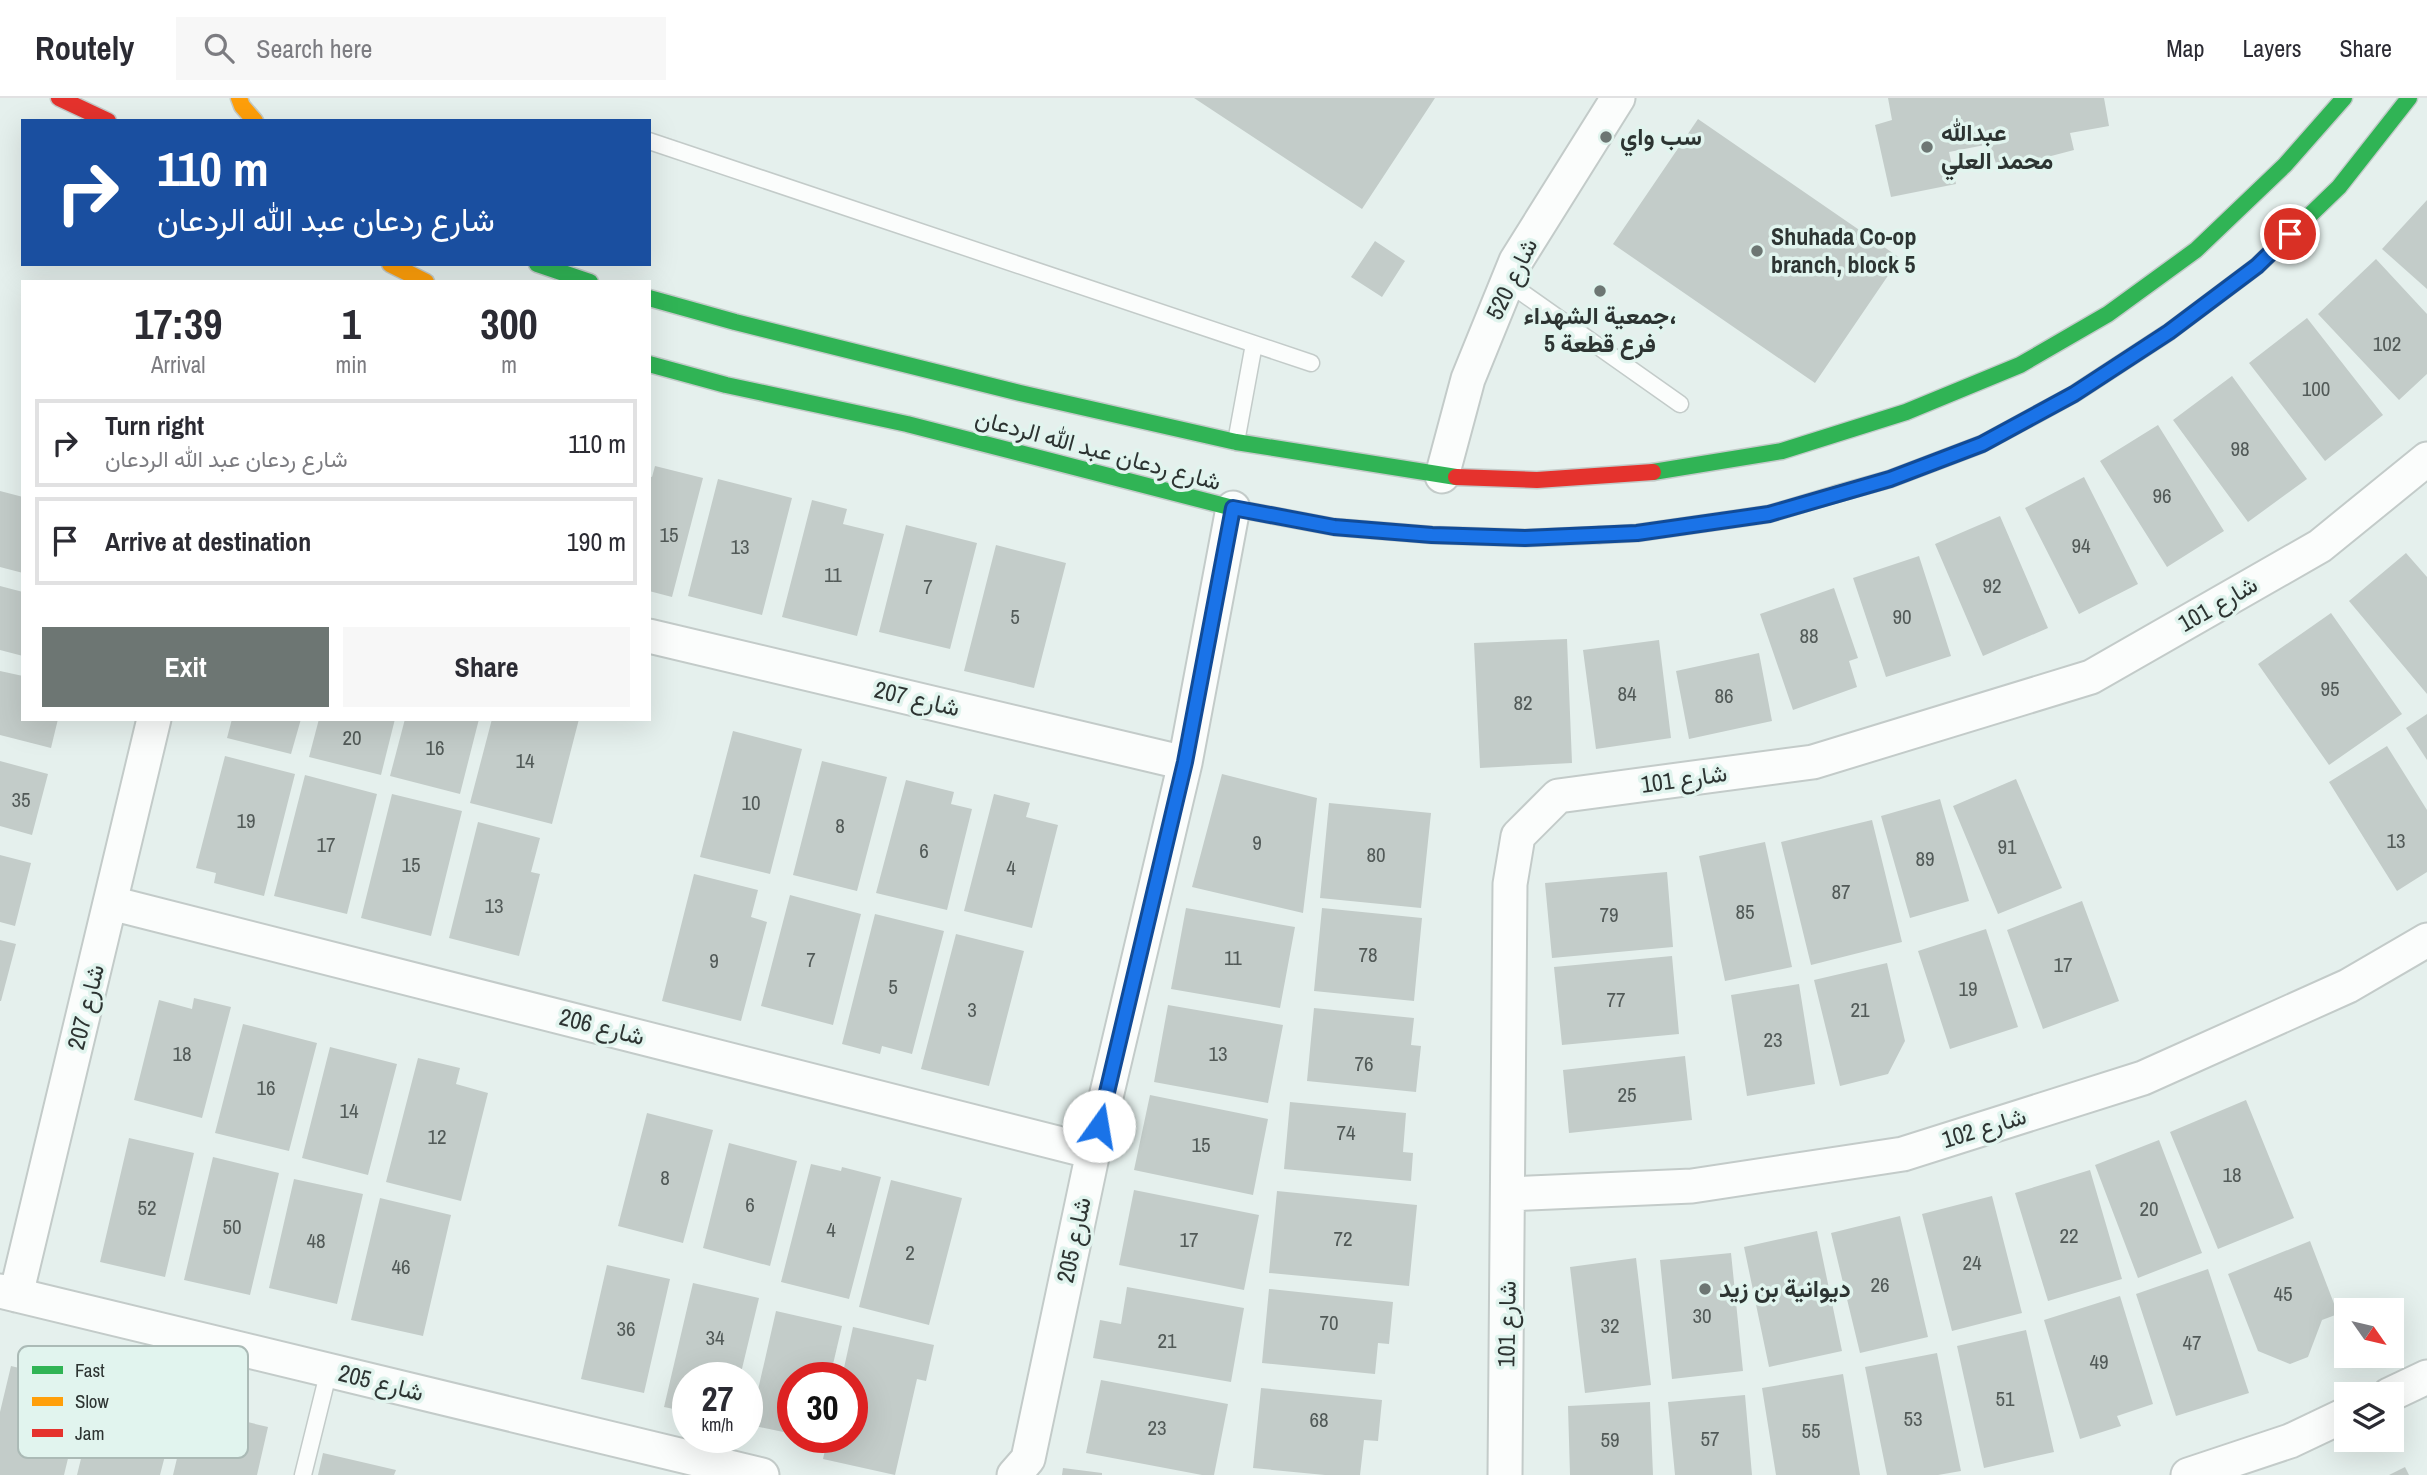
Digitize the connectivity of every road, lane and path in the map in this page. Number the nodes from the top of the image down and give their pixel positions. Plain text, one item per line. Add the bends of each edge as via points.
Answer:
1 (59, 98) edge
2 (239, 98) edge
3 (2344, 98) edge
4 (2409, 98) edge
5 (1610, 101) edge
6 (104, 119) edge
7 (253, 119) edge
8 (651, 142) edge
9 (394, 266) edge
10 (543, 266) edge
11 (422, 280) edge
12 (584, 280) edge
13 (1507, 282) junction
14 (651, 299) edge
15 (1254, 344) junction
16 (1311, 363) dead end
17 (651, 365) edge
18 (1680, 404) dead end
19 (1236, 442) junction
20 (2427, 459) edge
21 (1442, 476) junction
22 (1233, 508) junction
23 (651, 636) edge
24 (154, 721) edge
25 (1185, 762) junction
26 (111, 903) junction
27 (2427, 940) edge
28 (1093, 1152) junction
29 (1508, 1194) junction
30 (8, 1293) edge
31 (229, 1346) edge
32 (248, 1351) edge
33 (329, 1370) junction
34 (2427, 1377) edge
35 (2404, 1388) edge
36 (2334, 1421) edge
37 (303, 1475) edge
38 (762, 1475) edge
39 (1014, 1475) edge
40 (1506, 1475) edge
41 (2188, 1475) edge

1 - 6 street
2 - 7 street
3 - 21 street, شارع ردعان عبد الله الردعان via 2199,255 2020,365 1906,412 1782,451 1644,473 1537,480
4 - 22 street, شارع ردعان عبد الله الردعان via 2339,187 2257,266 2219,287 2169,332 2074,394 1982,444 1890,479 1769,514 1637,533 1525,538 1334,527
5 - 13 street, شارع 520
8 - 15 lane
9 - 11 street
10 - 12 street
13 - 18 lane
13 - 21 street, شارع 520 via 1468,379
14 - 19 street, شارع ردعان عبد الله الردعان via 1020,393
15 - 16 lane
15 - 19 lane
17 - 22 street, شارع ردعان عبد الله الردعان via 907,424
19 - 21 street, شارع ردعان عبد الله الردعان
20 - 29 street, شارع 101 via 2320,546 2091,677 1813,762 1558,796 1518,836 1510,884
22 - 25 street, شارع 205
23 - 25 street, شارع 207
24 - 26 street, شارع 207
25 - 28 street, شارع 205
26 - 28 street, شارع 206
26 - 30 street, شارع 207
27 - 29 street, شارع 102 via 2348,986 2143,1078 1903,1154 1692,1186
28 - 39 street, شارع 205 via 1028,1460
29 - 40 street, شارع 101
30 - 31 street, شارع 205
32 - 33 street, شارع 205
33 - 37 lane
33 - 38 street, شارع 205
34 - 35 street
36 - 41 street via 2290,1441

